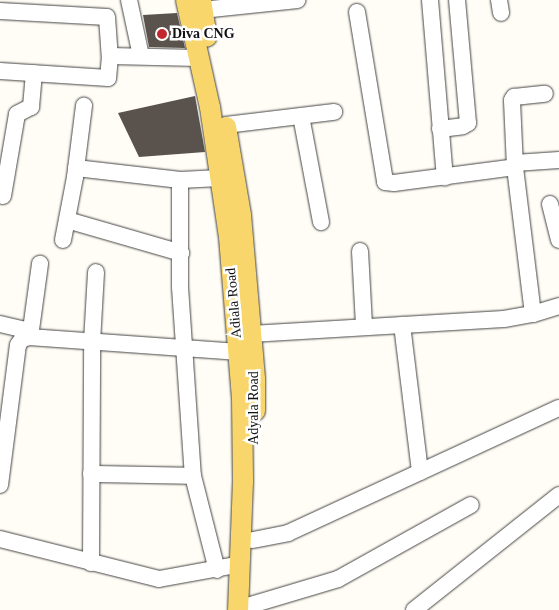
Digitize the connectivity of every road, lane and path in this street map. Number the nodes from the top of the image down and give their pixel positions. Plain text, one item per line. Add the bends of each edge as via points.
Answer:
1 (129, 0) edge
2 (297, 0) edge
3 (430, 0) edge
4 (457, 0) edge
5 (197, 3) edge
6 (0, 11) edge
7 (356, 12) dead end
8 (110, 56) junction
9 (141, 56) junction
10 (198, 58) junction
11 (0, 71) edge
12 (34, 73) junction
13 (545, 94) dead end
14 (84, 106) dead end
15 (334, 112) dead end
16 (301, 116) junction
17 (226, 125) junction
18 (440, 129) junction
19 (559, 160) edge
20 (515, 165) junction
21 (76, 168) junction
22 (444, 177) junction
23 (220, 178) junction
24 (180, 180) junction
25 (3, 191) edge
26 (550, 204) dead end
27 (67, 220) junction
28 (321, 222) dead end
29 (63, 240) dead end
30 (559, 240) edge
31 (360, 250) dead end
32 (181, 253) junction
33 (40, 264) dead end
34 (96, 272) dead end
35 (559, 306) edge
36 (534, 314) junction
37 (0, 324) edge
38 (402, 325) junction
39 (364, 326) junction
40 (30, 334) junction
41 (251, 334) junction
42 (92, 342) junction
43 (185, 348) junction
44 (238, 352) junction
45 (559, 408) edge
46 (420, 472) junction
47 (91, 474) junction
48 (194, 476) junction
49 (0, 485) edge
50 (559, 495) edge
51 (471, 505) dead end
52 (0, 539) edge
53 (253, 540) junction
54 (91, 563) junction
55 (242, 564) junction
56 (217, 570) junction
57 (247, 608) edge
58 (414, 610) edge

1 - 9 street
2 - 5 street
3 - 18 street
4 - 18 street via 468,120 466,125
5 - 10 main road, Adiala Road
5 - 17 main road, Adyala Road
6 - 8 street via 107,17
7 - 22 street via 386,182
8 - 9 street
8 - 12 street via 108,78
9 - 10 street
10 - 23 main road, Adiala Road via 210,107
11 - 12 street
12 - 25 street via 31,107 17,114
13 - 20 street via 514,97 512,100
14 - 21 street
15 - 16 street
16 - 17 street
16 - 28 street
17 - 41 main road, Adyala Road via 241,216
18 - 22 street
19 - 20 street
20 - 22 street
20 - 36 street
21 - 24 street
21 - 27 street
23 - 24 street
23 - 44 main road, Adiala Road via 229,237
24 - 32 street
26 - 30 street
27 - 29 street
27 - 32 street
31 - 39 street
32 - 43 street
33 - 40 street
34 - 42 street
35 - 36 street
36 - 38 street
37 - 40 street
38 - 39 street
38 - 46 street
39 - 41 street
40 - 42 street
40 - 49 street via 18,344
41 - 53 main road, Adyala Road via 255,379
42 - 43 street
42 - 47 street
43 - 44 street
43 - 48 street
44 - 55 main road, Adiala Road via 244,481
45 - 46 street
46 - 53 street via 288,533
47 - 48 street
47 - 54 street
48 - 56 street
50 - 58 street
51 - 57 street via 338,579
52 - 54 street
53 - 57 main road, Adyala Road
54 - 56 street via 159,579
55 - 56 street
55 - 57 main road, Adiala Road

